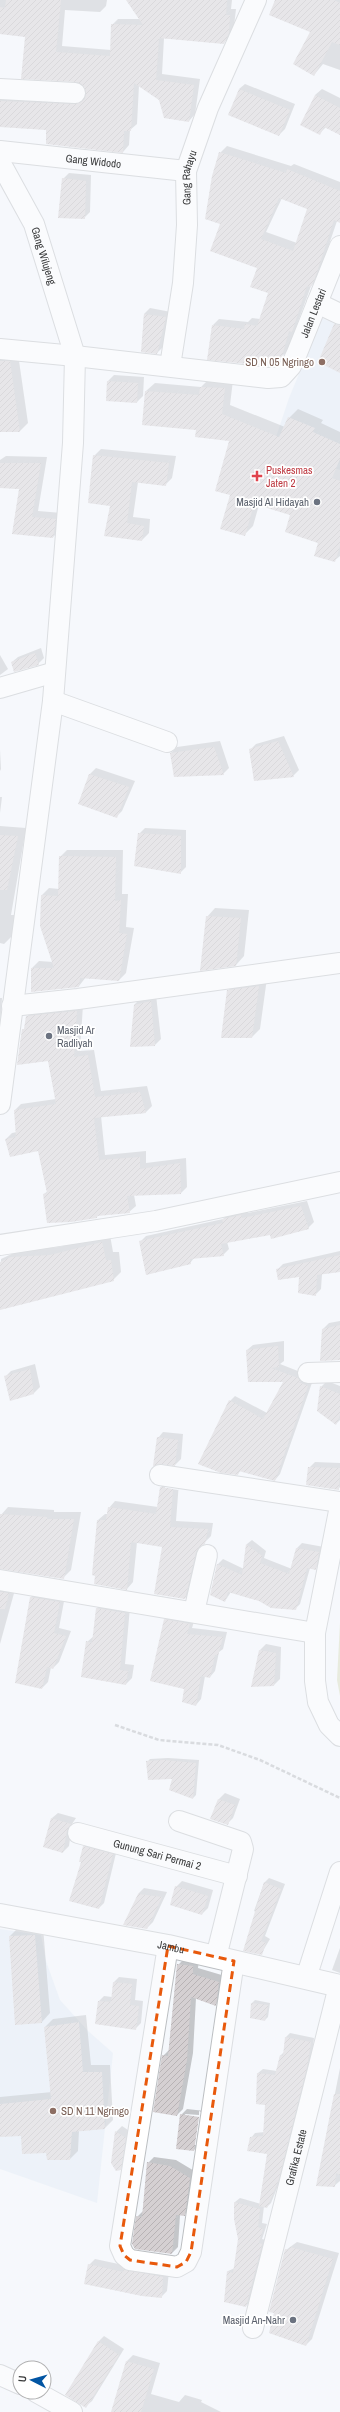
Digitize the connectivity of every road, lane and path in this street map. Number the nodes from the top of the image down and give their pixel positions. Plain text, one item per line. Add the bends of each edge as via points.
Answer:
1 (256, 0) edge
2 (0, 89) edge
3 (75, 93) dead end
4 (0, 151) edge
5 (0, 162) edge
6 (186, 171) junction
7 (340, 246) edge
8 (317, 303) junction
9 (340, 314) edge
10 (0, 349) edge
11 (75, 356) junction
12 (170, 366) junction
13 (55, 672) junction
14 (0, 688) edge
15 (53, 701) junction
16 (167, 742) dead end
17 (340, 962) edge
18 (12, 1006) junction
19 (0, 1104) edge
20 (340, 1182) edge
21 (0, 1245) edge
22 (340, 1372) edge
23 (308, 1373) dead end
24 (160, 1475) dead end
25 (340, 1502) edge
26 (340, 1506) edge
27 (207, 1555) dead end
28 (0, 1580) edge
29 (194, 1612) junction
30 (315, 1633) junction
31 (115, 1725) dead end
32 (340, 1736) edge
33 (340, 1798) edge
34 (179, 1821) dead end
35 (78, 1832) dead end
36 (340, 1872) edge
37 (237, 1876) junction
38 (0, 1915) edge
39 (168, 1946) junction
40 (225, 1959) junction
41 (306, 1978) junction
42 (339, 1986) edge
43 (253, 2328) dead end
44 (0, 2375) edge
45 (12, 2380) edge
46 (50, 2400) edge
47 (72, 2412) edge

1 - 6 street, Gang Rahayu via 208,108
2 - 3 street
4 - 6 street, Gang Widodo
5 - 11 street, Gang Wilujeng via 34,224
6 - 12 street, Gang Rahayu via 187,225
7 - 8 street, Jalan Lestari
8 - 9 street
8 - 12 street, Jalan Lestari via 291,366 281,377 268,378
10 - 11 street
11 - 12 street
11 - 13 street, Gang Wilujeng via 73,443
13 - 14 street
13 - 15 street, Gang Wilujeng
15 - 16 street
15 - 18 street, Gang Wilujeng
17 - 18 street
18 - 19 street, Gang Wilujeng
20 - 21 street via 156,1222
22 - 23 street
24 - 25 street
26 - 30 street
27 - 29 street
28 - 29 street
29 - 30 street
30 - 32 street via 315,1681 318,1702 329,1724
31 - 33 path via 159,1740 218,1745 260,1760
34 - 37 street via 241,1842 244,1849
35 - 37 street, Gunung Sari Permai 2
36 - 41 street
37 - 40 street
38 - 39 street, Jambu
39 - 40 street, Jambu
39 - 40 street via 120,2246 130,2260 177,2267 186,2262 191,2252
40 - 41 street, Jambu
41 - 42 street, Jambu
42 - 43 street, Grafika Estate
44 - 45 street
46 - 47 street

